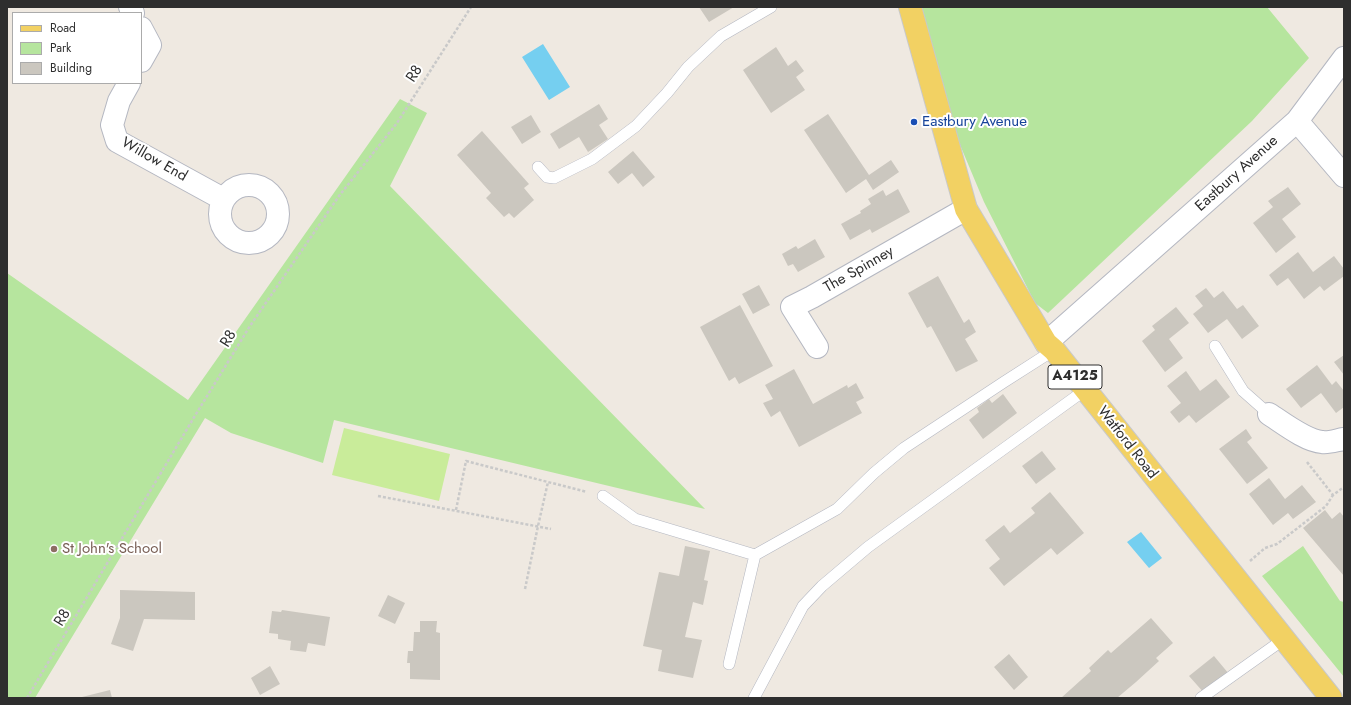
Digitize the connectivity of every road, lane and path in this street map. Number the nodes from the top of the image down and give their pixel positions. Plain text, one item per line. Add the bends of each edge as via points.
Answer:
1 (471, 7) edge
2 (771, 7) edge
3 (910, 7) edge
4 (1344, 58) edge
5 (128, 84) edge
6 (1297, 121) junction
7 (538, 167) dead end
8 (1344, 176) edge
9 (223, 199) dead end
10 (966, 209) junction
11 (1215, 346) dead end
12 (817, 347) dead end
13 (1050, 347) junction
14 (1085, 390) junction
15 (1269, 414) joint
16 (1344, 439) edge
17 (1314, 440) junction
18 (548, 482) junction
19 (1344, 487) edge
20 (1333, 495) junction
21 (378, 496) dead end
22 (603, 496) joint
23 (456, 510) junction
24 (538, 526) junction
25 (551, 529) dead end
26 (755, 555) junction
27 (1232, 575) junction
28 (526, 589) dead end
29 (1284, 639) junction
30 (729, 664) dead end
31 (28, 698) edge
32 (754, 698) edge
33 (1201, 698) edge
34 (1331, 698) edge

1 - 31 path, R8 via 397,123 339,196 250,326
2 - 7 lane via 721,36 688,67 636,126 592,159 554,178 547,177
3 - 10 main road, Watford Road / A4125
4 - 6 street, Eastbury Avenue
5 - 9 street, Willow End via 119,101 112,125 117,140
6 - 8 street
6 - 13 street, Eastbury Avenue
10 - 12 street, The Spinney via 792,307
10 - 13 main road, Watford Road / A4125
11 - 15 lane via 1243,391
13 - 14 main road, Watford Road / A4125
13 - 26 lane via 998,386 904,448 874,473 837,510
14 - 27 main road, Watford Road / A4125
14 - 32 lane via 868,547 822,586 803,606
15 - 17 street
16 - 17 street via 1322,442
17 - 20 path via 1302,456
18 - 22 path
18 - 23 path via 466,461
18 - 24 path
19 - 20 path
20 - 27 path via 1326,506 1277,544 1265,548
21 - 23 path
22 - 26 lane via 635,519
23 - 24 path
24 - 25 path
24 - 28 path
26 - 30 lane
27 - 29 main road, Watford Road / A4125
29 - 33 lane
29 - 34 main road, Watford Road / A4125

